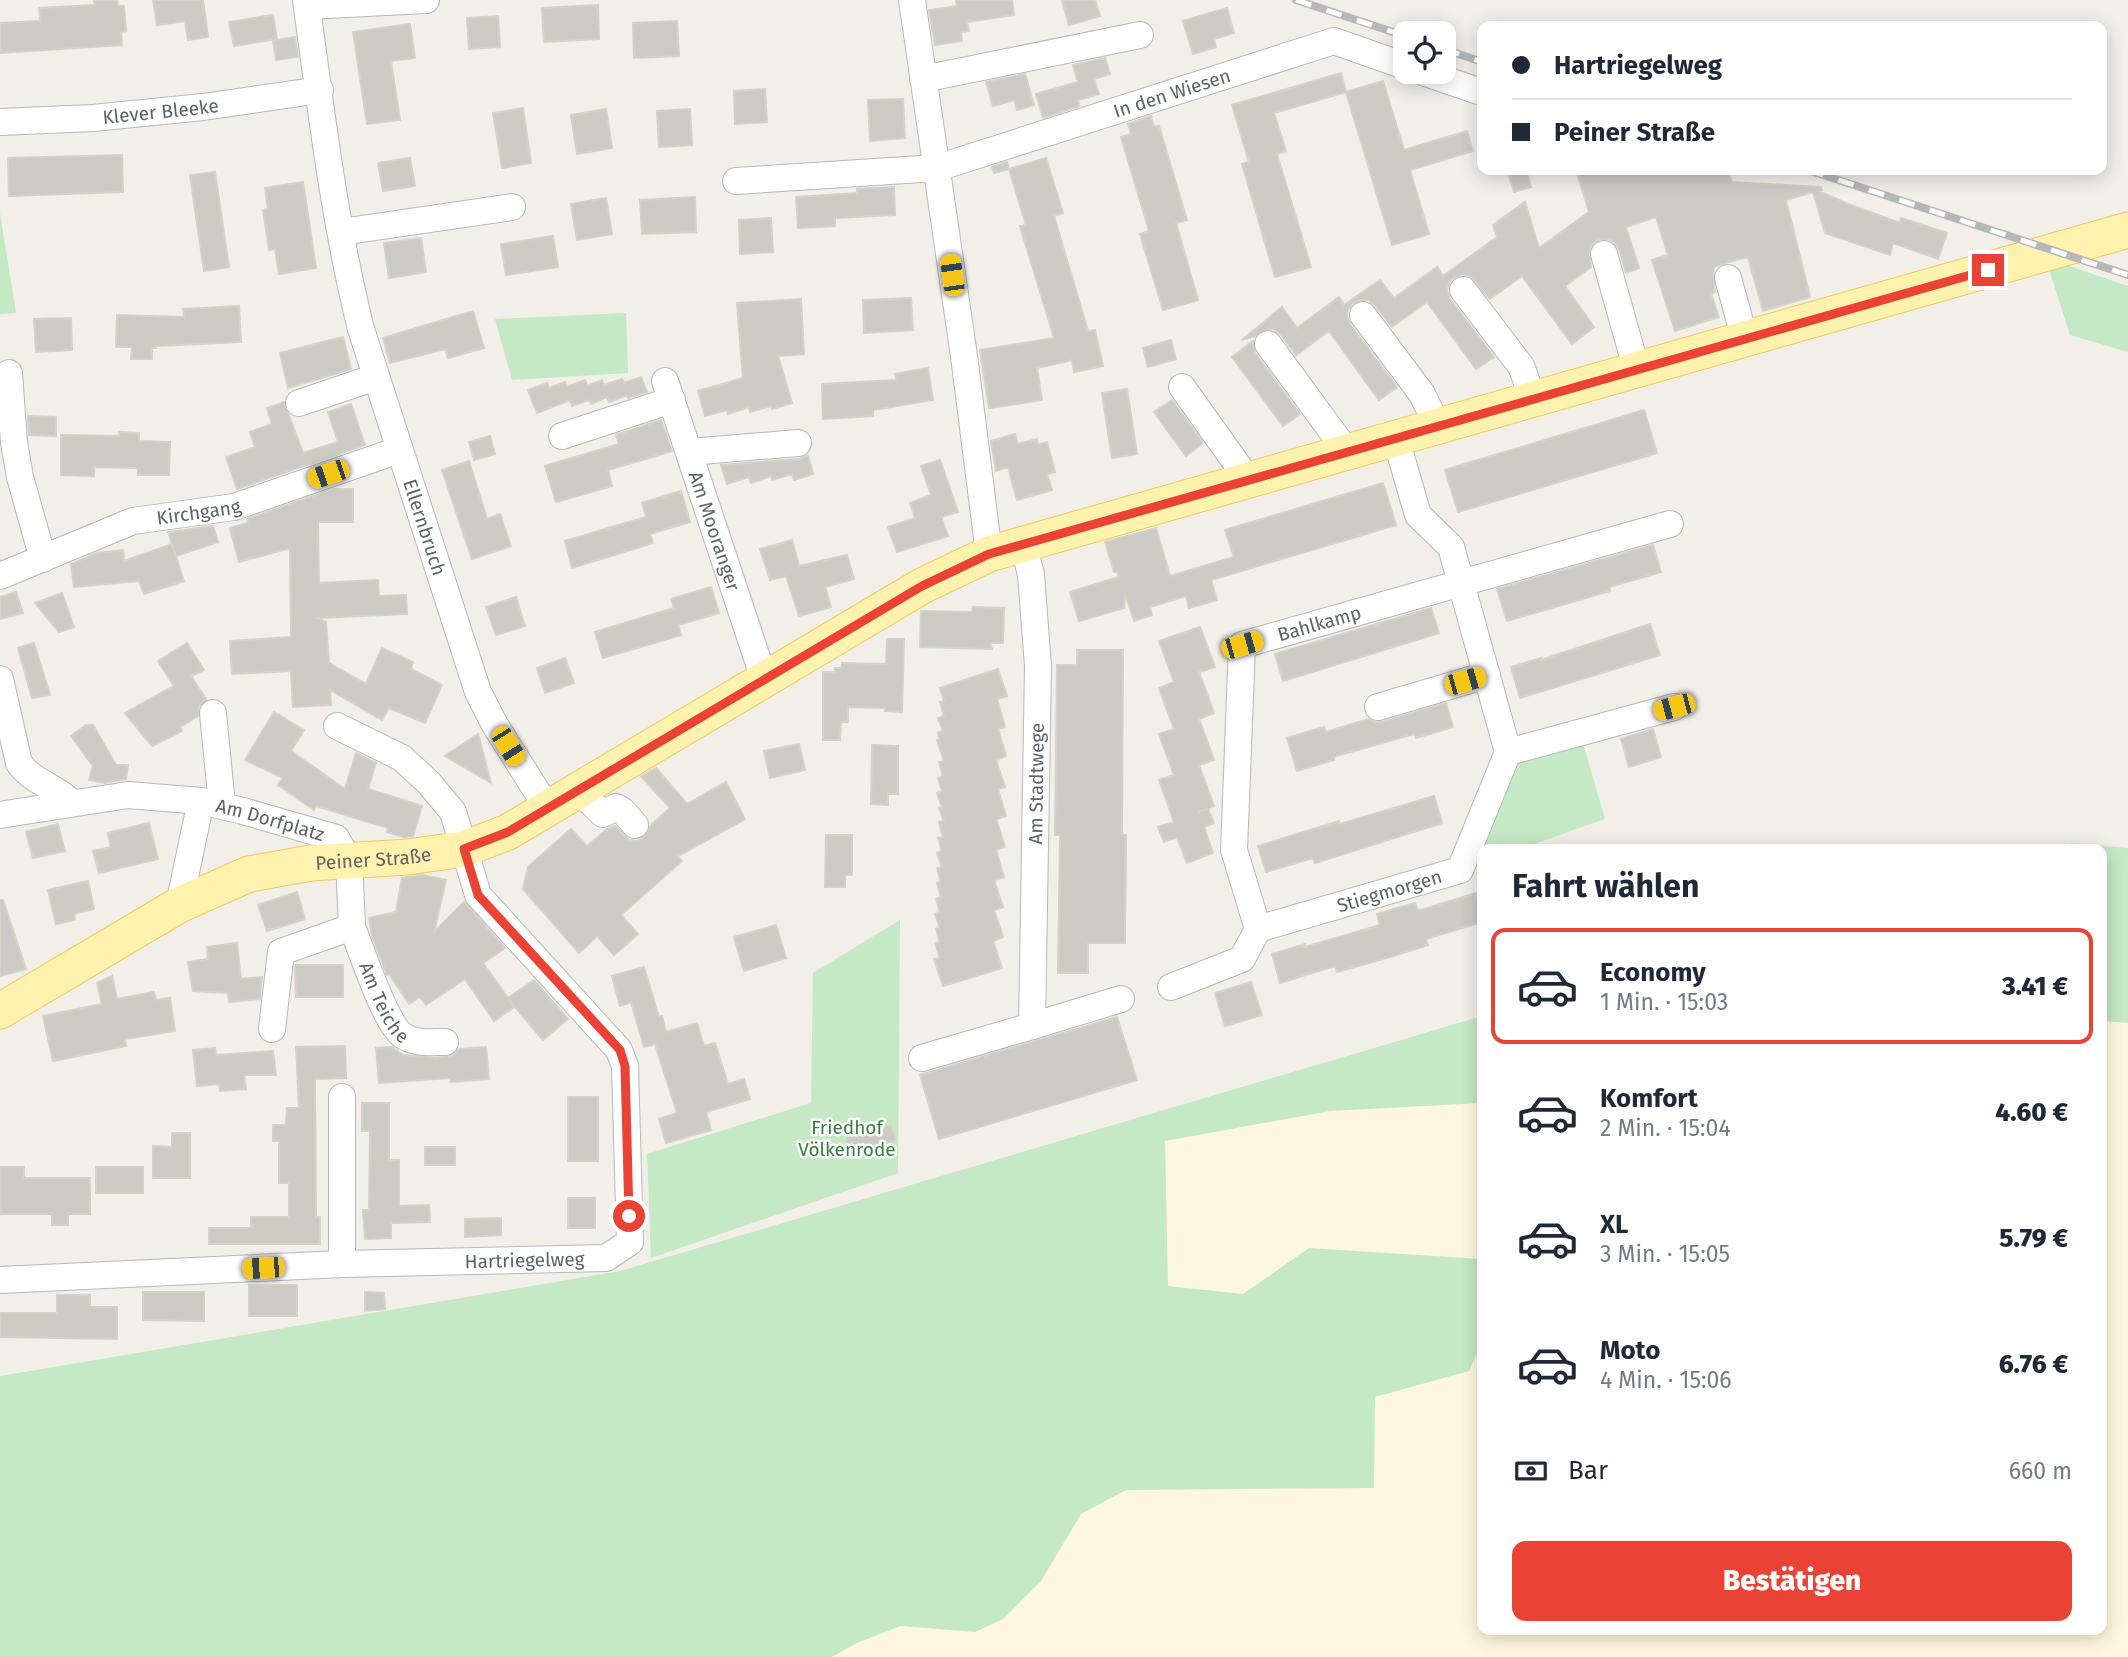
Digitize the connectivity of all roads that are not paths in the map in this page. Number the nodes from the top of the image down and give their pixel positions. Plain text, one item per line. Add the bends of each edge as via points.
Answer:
1 (426, 0) edge
2 (912, 0) edge
3 (306, 3) edge
4 (1140, 35) dead end
5 (1393, 62) edge
6 (923, 79) junction
7 (1456, 83) edge
8 (320, 90) junction
9 (1477, 91) edge
10 (0, 122) edge
11 (937, 168) junction
12 (736, 181) dead end
13 (512, 207) dead end
14 (2128, 230) edge
15 (341, 232) junction
16 (1604, 254) dead end
17 (1728, 278) dead end
18 (1463, 290) dead end
19 (1363, 315) dead end
20 (1745, 340) junction
21 (1268, 344) dead end
22 (1637, 371) junction
23 (9, 373) dead end
24 (376, 377) junction
25 (1182, 387) dead end
26 (1534, 401) junction
27 (299, 403) dead end
28 (1438, 427) junction
29 (562, 436) dead end
30 (1396, 439) junction
31 (798, 443) dead end
32 (399, 450) junction
33 (690, 452) junction
34 (1348, 453) junction
35 (1249, 481) junction
36 (1670, 524) dead end
37 (1023, 543) junction
38 (989, 554) junction
39 (43, 559) junction
40 (0, 576) edge
41 (1460, 583) junction
42 (1488, 675) junction
43 (0, 680) edge
44 (764, 680) junction
45 (1378, 707) dead end
46 (1674, 707) dead end
47 (213, 713) dead end
48 (337, 726) dead end
49 (1508, 752) junction
50 (578, 790) junction
51 (71, 802) junction
52 (211, 803) junction
53 (548, 809) junction
54 (0, 815) edge
55 (635, 825) dead end
56 (464, 849) junction
57 (349, 861) junction
58 (179, 905) junction
59 (352, 927) junction
60 (1258, 929) junction
61 (1171, 988) dead end
62 (1121, 999) dead end
63 (0, 1011) edge
64 (1032, 1026) junction
65 (272, 1029) dead end
66 (445, 1042) dead end
67 (922, 1058) dead end
68 (342, 1097) dead end
69 (342, 1264) junction
70 (0, 1280) edge

1 - 3 street, Ellernbruch
2 - 6 street
3 - 8 street, Ellernbruch
4 - 6 street
5 - 11 street, In den Wiesen via 1334,41
6 - 11 street
7 - 9 street
8 - 10 street, Klever Bleeke via 203,107
8 - 15 street, Ellernbruch
11 - 12 street, In den Wiesen
11 - 38 street
13 - 15 street
14 - 20 main road, Peiner Straße
15 - 24 street, Ellernbruch
16 - 22 street
17 - 20 street
18 - 26 street via 1521,366
19 - 28 street via 1422,394
20 - 22 main road, Peiner Straße
21 - 34 street
22 - 26 main road, Peiner Straße
23 - 39 street via 20,477
24 - 27 street
24 - 32 street, Ellernbruch
25 - 35 street
26 - 28 main road, Peiner Straße
28 - 30 main road, Peiner Straße
29 - 33 street, Am Mooranger via 668,390
30 - 34 main road, Peiner Straße
30 - 41 street via 1418,515 1451,547
31 - 33 street
32 - 39 street, Kirchgang via 234,507 133,521
32 - 53 street, Ellernbruch via 478,692
33 - 44 street, Am Mooranger
34 - 35 main road, Peiner Straße
35 - 37 main road, Peiner Straße
36 - 41 street, Bahlkamp
37 - 38 main road, Peiner Straße
37 - 64 street, Am Stadtwege via 1031,575 1038,666
38 - 44 main road, Peiner Straße via 922,586
39 - 40 street, Kirchgang
41 - 42 street
41 - 60 street, Bahlkamp via 1242,645 1234,850
42 - 45 street
42 - 49 street
43 - 51 street via 19,763
44 - 50 main road, Peiner Straße
46 - 49 street
47 - 52 street
48 - 56 street via 415,767 453,812
49 - 60 street, Stiegmorgen via 1460,870
50 - 53 main road, Peiner Straße
50 - 55 street via 603,814 616,807
51 - 52 street via 128,795
51 - 54 street
52 - 57 street, Am Dorfplatz via 336,838
52 - 58 street, Am Dorfplatz
53 - 56 main road, Peiner Straße via 508,832
56 - 57 main road, Peiner Straße
56 - 69 street, Hartriegelweg via 478,895 620,1050 625,1066 630,1241 606,1258
57 - 58 main road, Peiner Straße via 248,874
57 - 59 street, Am Teiche
58 - 63 main road, Peiner Straße
59 - 65 street via 281,952
59 - 66 street, Am Teiche via 391,1022 403,1036
60 - 61 street via 1242,959
62 - 64 street
64 - 67 street
68 - 69 street
69 - 70 street, Hartriegelweg

